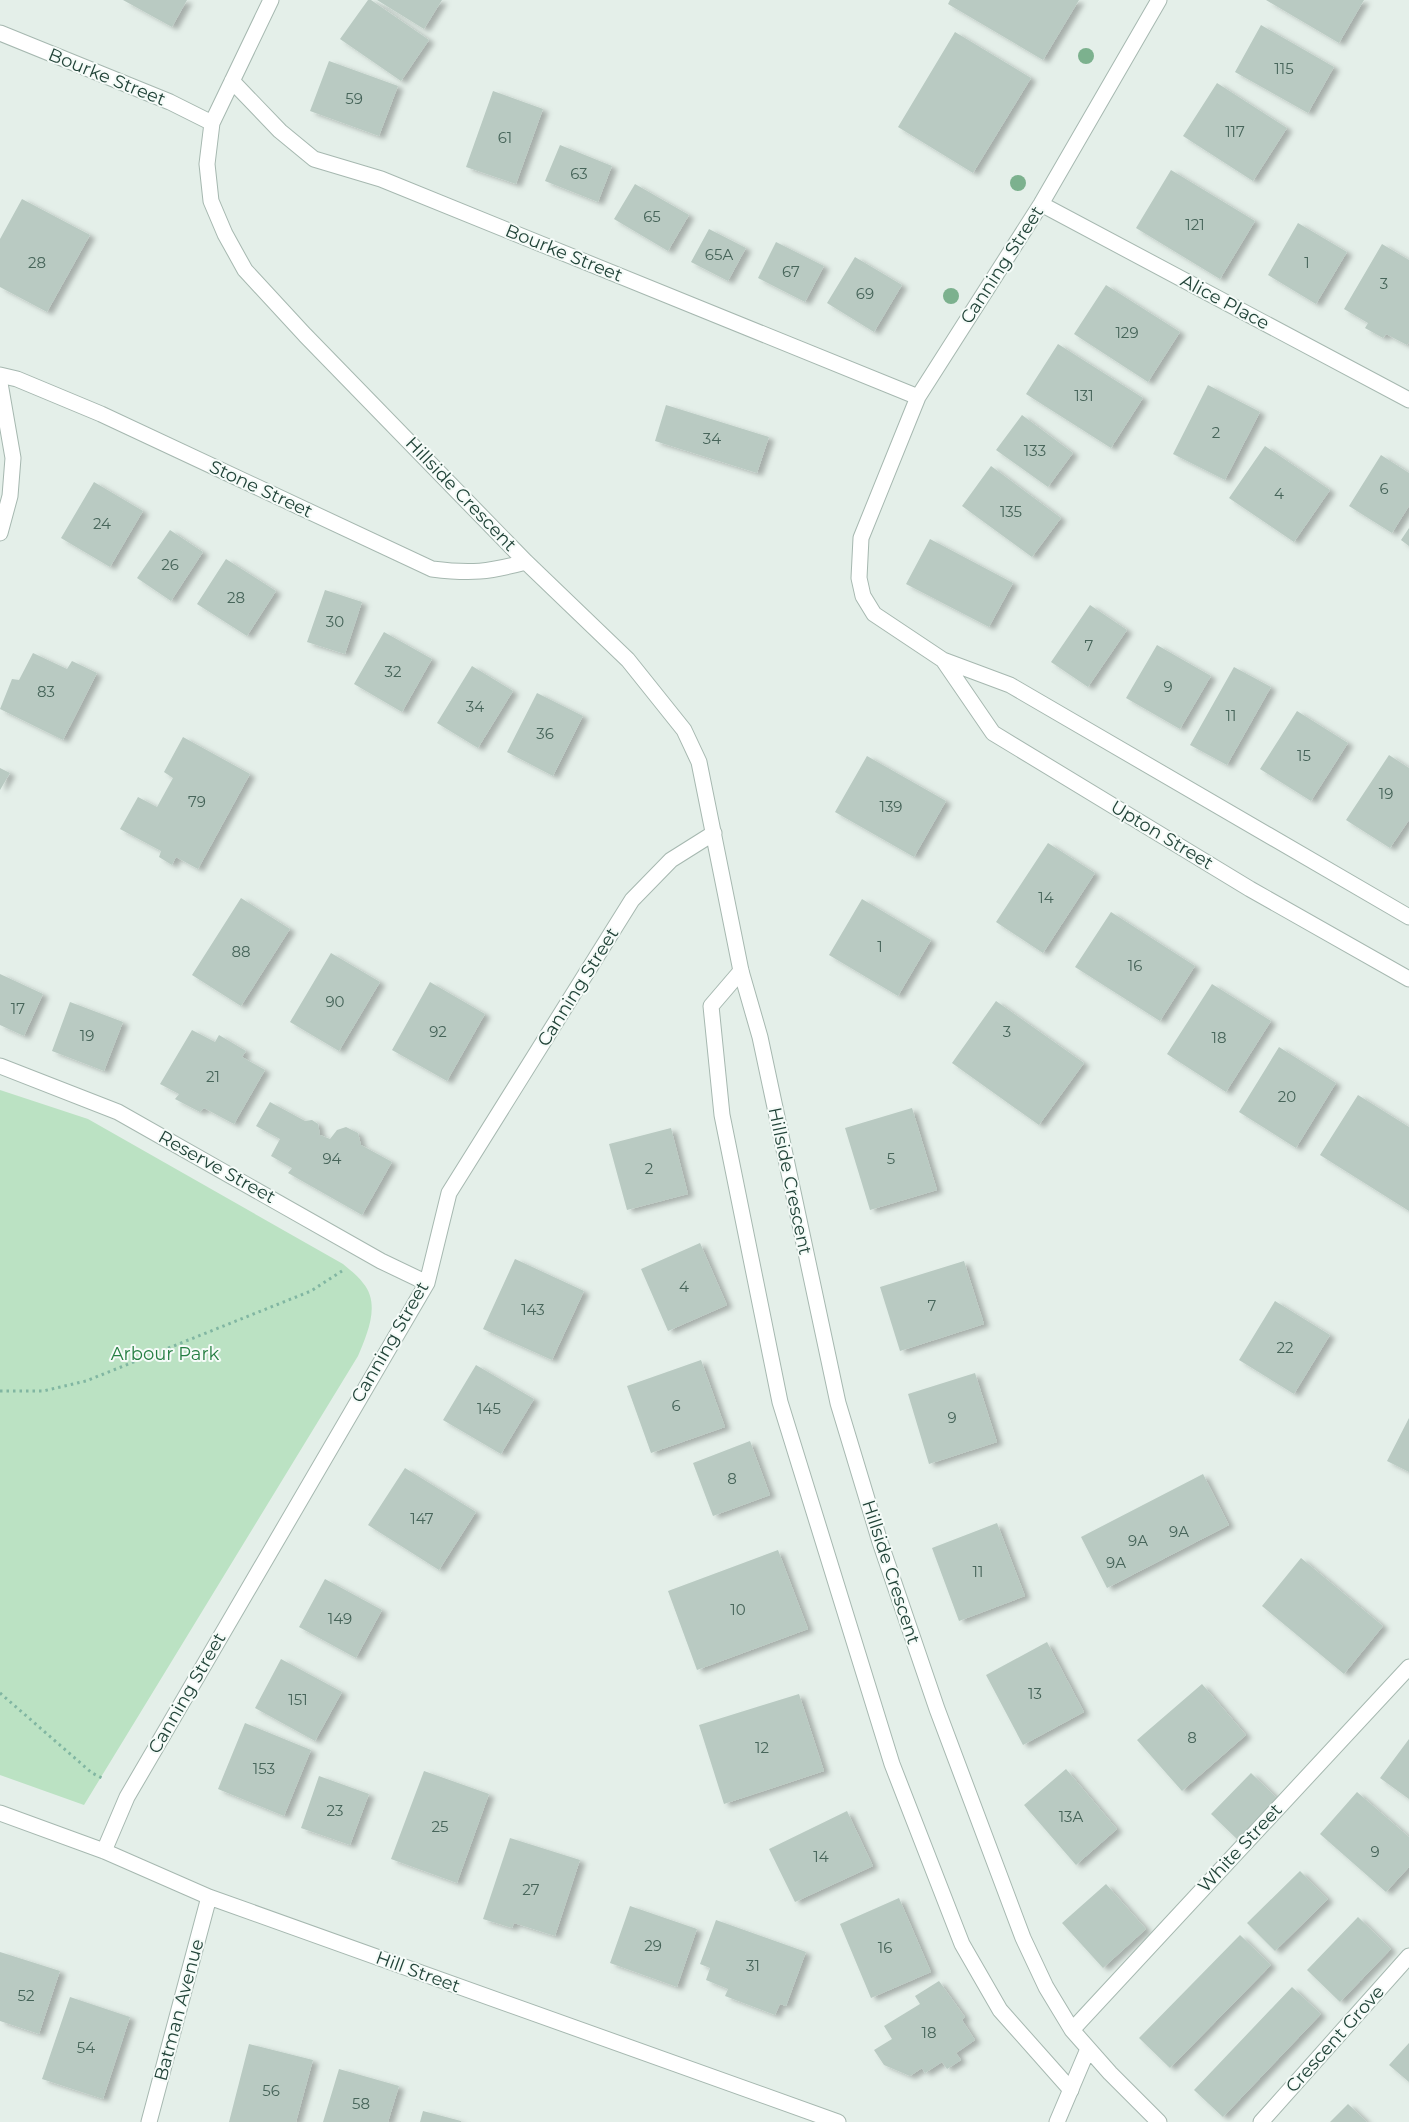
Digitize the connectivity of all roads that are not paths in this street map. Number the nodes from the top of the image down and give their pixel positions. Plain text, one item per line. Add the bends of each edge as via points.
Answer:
1 (271, 0) edge
2 (1159, 0) edge
3 (0, 33) edge
4 (232, 81) junction
5 (212, 123) junction
6 (1041, 204) junction
7 (0, 375) edge
8 (1, 393) edge
9 (918, 397) junction
10 (1409, 400) edge
11 (0, 533) edge
12 (861, 538) joint
13 (526, 562) junction
14 (943, 660) junction
15 (714, 833) junction
16 (1409, 917) edge
17 (742, 971) junction
18 (1409, 979) edge
19 (0, 1066) edge
20 (426, 1282) junction
21 (1409, 1667) edge
22 (0, 1813) edge
23 (104, 1851) junction
24 (209, 1897) junction
25 (1409, 1956) edge
26 (1072, 2030) junction
27 (1088, 2049) junction
28 (1071, 2090) junction
29 (148, 2122) edge
30 (838, 2122) edge
31 (1058, 2122) edge
32 (1159, 2122) edge
33 (1261, 2122) edge

1 - 4 street, Hillside Crescent
2 - 6 street, Canning Street
3 - 5 street, Bourke Street via 170,102
4 - 5 street, Hillside Crescent
4 - 9 street, Bourke Street via 280,131 314,159 382,179
5 - 13 street, Hillside Crescent via 207,164 212,201 225,234 245,270
6 - 9 street, Canning Street
6 - 10 street, Alice Place
7 - 13 street, Stone Street via 101,414 432,569 490,572
8 - 11 street via 13,458 10,496
9 - 12 street, Canning Street
12 - 14 street, Upton Street via 859,578 863,596 874,614
13 - 15 street, Hillside Crescent via 628,660 684,730 699,762
14 - 16 street, Upton Street via 1010,685
14 - 18 street, Upton Street via 993,734 1250,889
15 - 17 street, Hillside Crescent
15 - 20 street, Canning Street via 671,860 632,900 449,1193
17 - 26 street, Hillside Crescent via 760,1037 838,1403 880,1542 937,1709 1022,1938
17 - 28 street via 711,1006 722,1115 780,1402 892,1764 962,1944 1000,2010
19 - 20 street, Reserve Street via 118,1112
20 - 23 street, Canning Street via 127,1797
21 - 26 street, White Street
22 - 23 street, Hill Street
23 - 24 street, Hill Street
24 - 29 street, Batman Avenue
24 - 30 street, Hill Street
25 - 33 street, Crescent Grove
26 - 27 street, Hillside Crescent
27 - 28 street
27 - 32 street, Hillside Crescent
28 - 31 street

